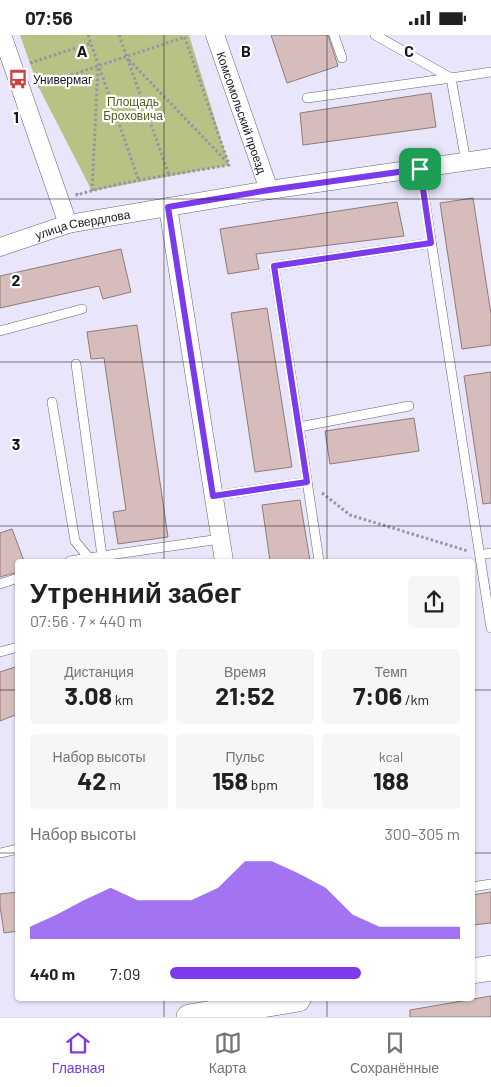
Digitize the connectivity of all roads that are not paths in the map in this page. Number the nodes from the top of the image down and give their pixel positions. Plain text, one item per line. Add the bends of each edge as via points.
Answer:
1 (2, 35) edge
2 (215, 35) edge
3 (334, 35) edge
4 (375, 35) edge
5 (342, 58) dead end
6 (491, 72) edge
7 (450, 79) junction
8 (307, 98) dead end
9 (491, 158) edge
10 (466, 162) junction
11 (420, 169) junction
12 (269, 190) junction
13 (168, 207) junction
14 (68, 224) junction
15 (431, 243) junction
16 (0, 247) edge
17 (82, 309) dead end
18 (0, 331) edge
19 (76, 363) dead end
20 (52, 402) dead end
21 (409, 405) dead end
22 (299, 427) junction
23 (307, 482) junction
24 (213, 496) junction
25 (220, 539) junction
26 (491, 553) edge
27 (480, 555) junction
28 (102, 556) junction
29 (89, 559) edge
30 (224, 559) edge
31 (319, 559) edge
32 (15, 579) edge
33 (0, 584) edge
34 (491, 628) edge
35 (15, 648) edge
36 (0, 652) edge
37 (15, 850) edge
38 (0, 853) edge
39 (491, 884) edge
40 (475, 887) edge
41 (491, 968) edge
42 (475, 971) edge
43 (294, 1003) edge
44 (189, 1017) edge

1 - 14 street
2 - 12 street, Комсомольский проезд
3 - 5 lane
4 - 7 lane
6 - 7 lane
7 - 8 lane
7 - 10 lane
9 - 10 street, улица Свердлова
10 - 11 street, улица Свердлова
11 - 12 street, улица Свердлова
11 - 15 lane
12 - 13 street, улица Свердлова
13 - 14 street, улица Свердлова
13 - 24 street
14 - 16 street, улица Свердлова
15 - 22 lane via 274,266
15 - 27 lane
17 - 18 lane
19 - 28 lane
20 - 29 lane via 75,541
21 - 22 lane
22 - 23 lane
23 - 24 lane
23 - 31 lane
24 - 25 street
25 - 28 lane
25 - 30 street
26 - 27 lane
27 - 34 lane
28 - 29 lane
32 - 33 lane
35 - 36 lane
37 - 38 lane
39 - 40 lane
41 - 42 street
43 - 44 street

